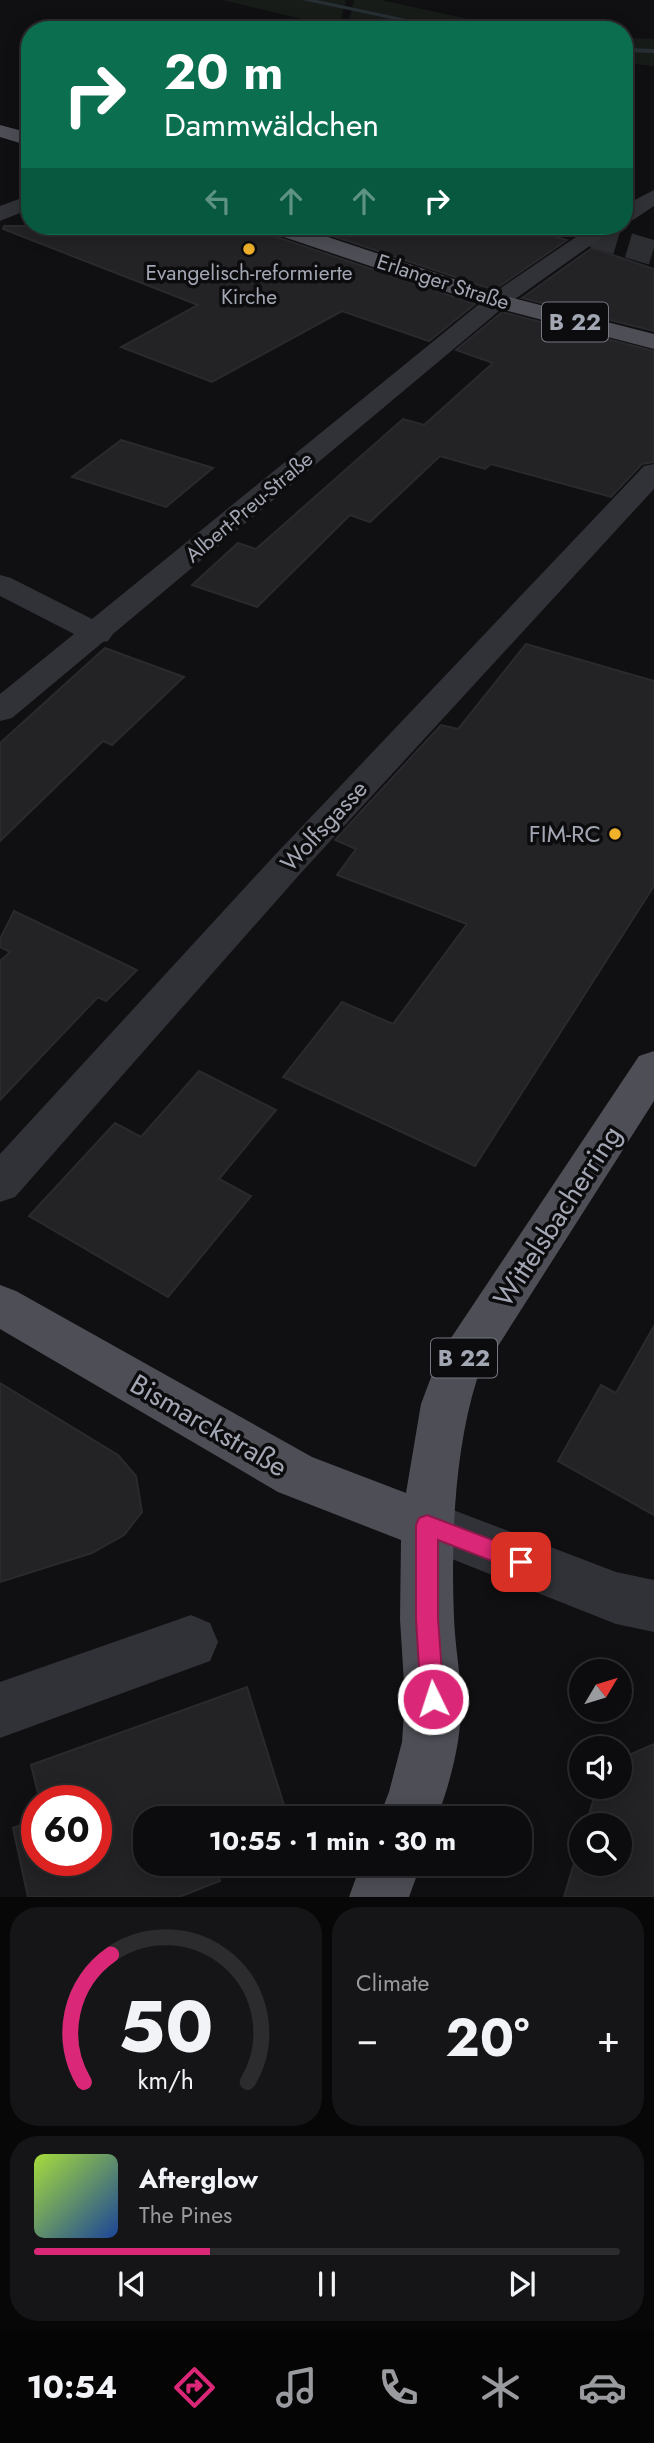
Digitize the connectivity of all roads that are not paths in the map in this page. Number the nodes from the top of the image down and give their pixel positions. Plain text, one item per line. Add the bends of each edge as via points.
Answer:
1 (0, 131) edge
2 (21, 137) edge
3 (654, 196) edge
4 (21, 205) edge
5 (633, 210) edge
6 (0, 214) edge
7 (301, 235) edge
8 (593, 235) edge
9 (496, 301) junction
10 (654, 342) edge
11 (654, 472) edge
12 (0, 584) edge
13 (97, 634) junction
14 (0, 711) edge
15 (654, 1067) edge
16 (0, 1184) edge
17 (0, 1304) edge
18 (427, 1525) junction
19 (654, 1606) edge
20 (191, 1642) dead end
21 (0, 1710) edge
22 (413, 1806) edge
23 (387, 1876) edge
24 (379, 1897) edge

1 - 2 main road
3 - 5 street
4 - 6 street
7 - 9 main road, Erlanger Straße / B 22
8 - 9 street, Albert-Preu-Straße
9 - 10 main road, Erlanger Straße / B 22
9 - 13 street, Albert-Preu-Straße
11 - 16 street, Wolfsgasse via 287,865
12 - 13 street
13 - 14 street, Albert-Preu-Straße
15 - 18 main road, Wittelsbacherring / B 22 via 456,1371 445,1405
17 - 18 main road, Bismarckstraße via 296,1475
18 - 19 street via 616,1598
18 - 22 main road, Wittelsbacherring via 432,1710 430,1742
20 - 21 street
23 - 24 main road

